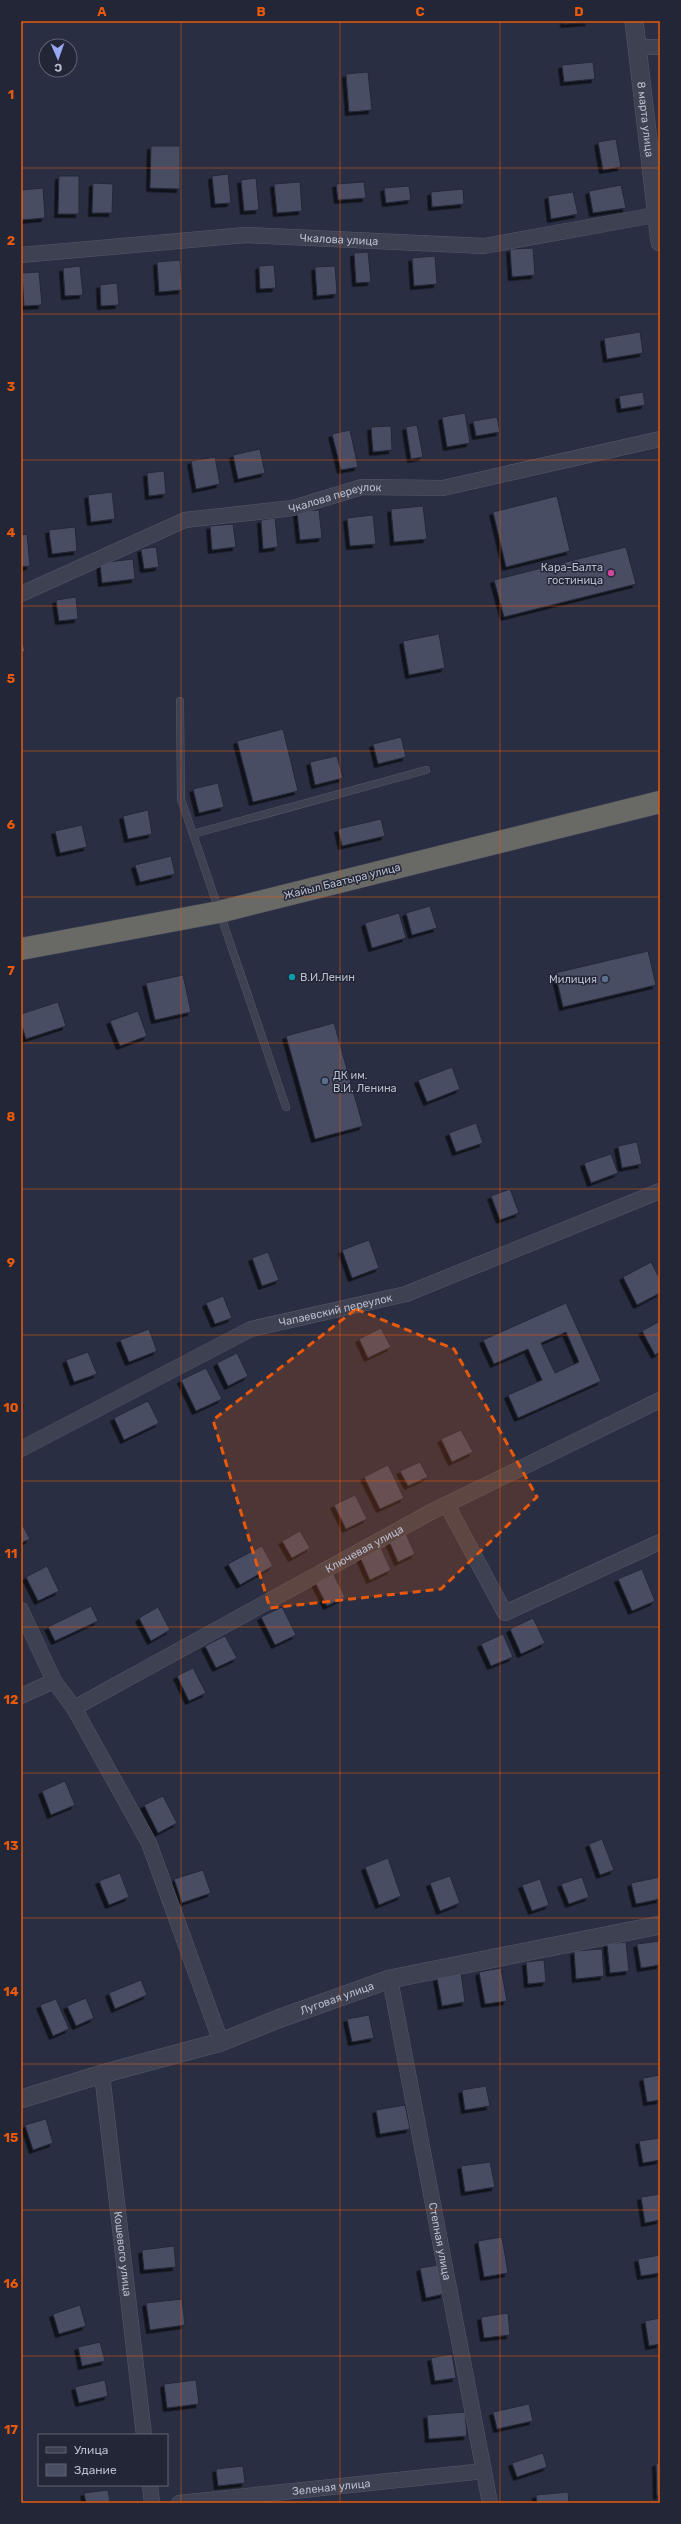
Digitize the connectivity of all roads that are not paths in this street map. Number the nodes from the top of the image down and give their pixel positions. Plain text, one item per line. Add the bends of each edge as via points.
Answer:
1 (634, 21) edge
2 (638, 47) junction
3 (660, 47) edge
4 (655, 215) junction
5 (660, 242) edge
6 (21, 255) edge
7 (660, 439) edge
8 (21, 594) edge
9 (180, 701) dead end
10 (426, 770) dead end
11 (660, 802) edge
12 (193, 834) junction
13 (219, 912) junction
14 (21, 949) edge
15 (286, 1107) dead end
16 (660, 1191) edge
17 (660, 1400) edge
18 (21, 1449) edge
19 (447, 1505) junction
20 (660, 1542) edge
21 (21, 1610) edge
22 (54, 1681) junction
23 (21, 1696) edge
24 (74, 1708) junction
25 (660, 1925) edge
26 (390, 1979) junction
27 (221, 2042) junction
28 (102, 2074) junction
29 (21, 2099) edge
30 (144, 2434) edge
31 (484, 2471) junction
32 (150, 2486) edge
33 (152, 2503) edge
34 (179, 2503) edge
35 (490, 2503) edge

1 - 2 street, 8 марта улица
2 - 3 street
2 - 4 street, 8 марта улица
4 - 5 street, 8 марта улица
4 - 6 street, Чкалова улица via 484,246 246,235
7 - 8 street, Чкалова переулок via 443,488 362,487 293,508 185,520
9 - 12 lane via 181,799
10 - 12 lane
11 - 13 highway, Жайыл Баатыра улица
12 - 13 lane
13 - 14 highway, Жайыл Баатыра улица
13 - 15 lane
16 - 18 street, Чапаевский переулок via 406,1294 251,1329
17 - 19 street, Ключевая улица
19 - 20 street via 505,1613
19 - 24 street, Ключевая улица
21 - 22 street
22 - 23 street
22 - 24 street
24 - 27 street via 149,1843
25 - 26 street, Луговая улица
26 - 27 street, Луговая улица via 278,2018
26 - 31 street, Степная улица
27 - 28 street, Луговая улица
28 - 29 street, Луговая улица
28 - 30 street, Кошевого улица
31 - 34 street, Зеленая улица
31 - 35 street, Степная улица
32 - 33 street

